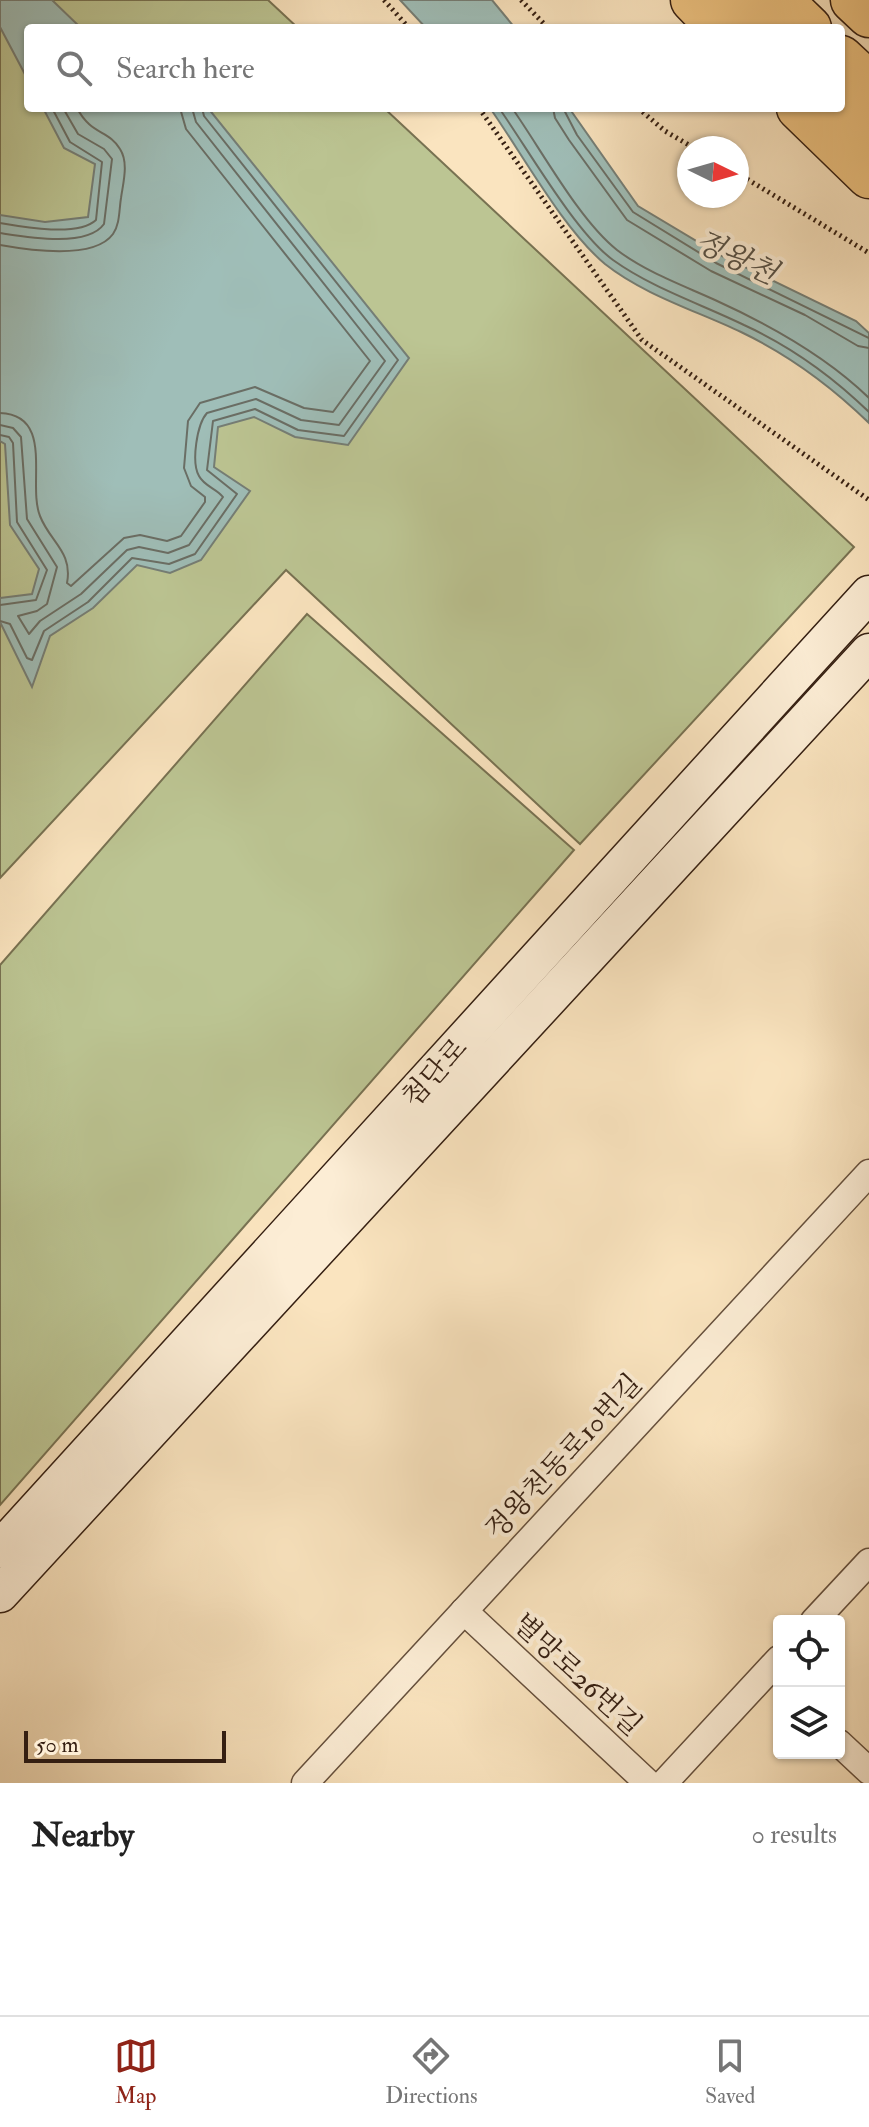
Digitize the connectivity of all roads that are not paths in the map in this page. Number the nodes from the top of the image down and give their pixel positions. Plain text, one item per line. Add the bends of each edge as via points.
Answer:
1 (693, 0) edge
2 (729, 0) edge
3 (780, 0) edge
4 (853, 0) edge
5 (869, 15) edge
6 (716, 24) edge
7 (756, 24) edge
8 (805, 24) edge
9 (845, 62) edge
10 (869, 84) edge
11 (845, 105) edge
12 (803, 112) edge
13 (869, 127) edge
14 (869, 176) edge
15 (869, 594) edge
16 (869, 652) edge
17 (869, 1173) edge
18 (0, 1549) edge
19 (869, 1562) edge
20 (0, 1594) edge
21 (464, 1611) junction
22 (820, 1615) edge
23 (773, 1674) edge
24 (845, 1749) edge
25 (869, 1771) edge
26 (305, 1783) edge
27 (648, 1783) edge
28 (664, 1783) edge

1 - 6 highway
2 - 7 highway
3 - 8 highway
4 - 5 highway
9 - 10 highway
11 - 13 highway
12 - 14 highway
15 - 18 main road, 첨단로
16 - 20 main road, 첨단로
17 - 21 street, 정왕천동로10번길
19 - 22 street
21 - 26 street, 정왕천동로10번길
21 - 27 street, 별망로26번길
23 - 28 street
24 - 25 street

